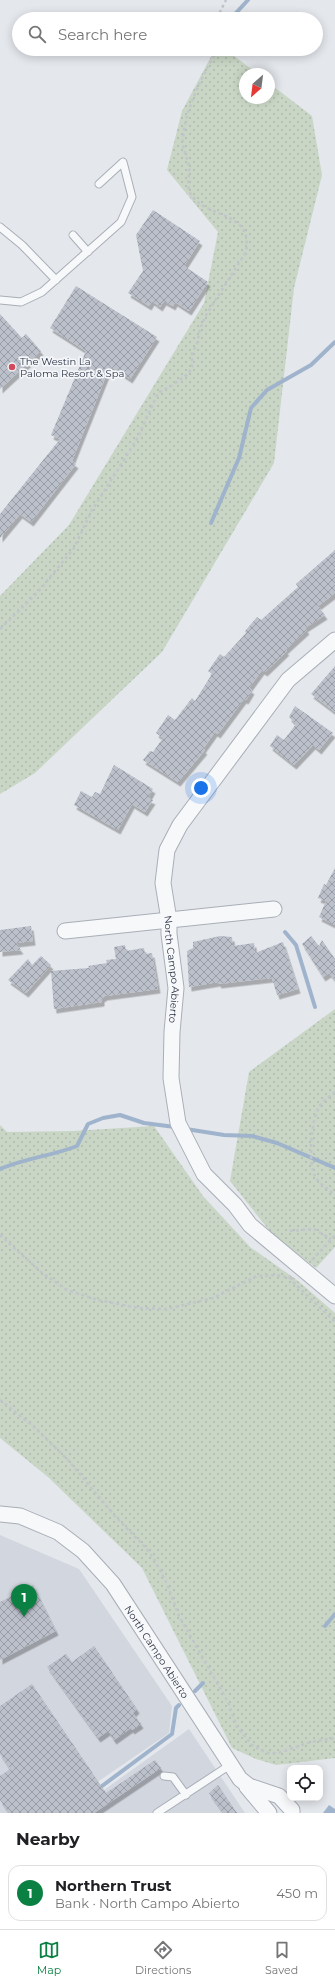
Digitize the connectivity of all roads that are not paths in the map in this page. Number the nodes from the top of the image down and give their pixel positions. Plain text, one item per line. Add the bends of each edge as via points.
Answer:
1 (99, 184) dead end
2 (0, 227) edge
3 (73, 235) dead end
4 (88, 252) junction
5 (56, 280) junction
6 (0, 300) edge
7 (335, 640) edge
8 (274, 909) dead end
9 (169, 920) junction
10 (65, 932) dead end
11 (335, 1296) edge
12 (0, 1514) edge
13 (230, 1765) junction
14 (164, 1776) dead end
15 (240, 1779) junction
16 (186, 1795) junction
17 (157, 1813) edge
18 (258, 1813) edge
19 (269, 1813) edge
20 (292, 1813) edge

1 - 4 lane via 123,162 132,197 121,222
2 - 5 lane via 22,245
3 - 4 lane
4 - 5 lane
5 - 6 lane via 42,292 21,302
7 - 9 street, North Campo Abierto via 288,680 180,825 167,850 163,883
8 - 9 street
9 - 10 street
9 - 11 street, North Campo Abierto via 176,988 171,1078 178,1123 204,1174 236,1206 250,1225
12 - 13 street, North Campo Abierto via 20,1516 58,1532 83,1551 113,1584
13 - 15 street, North Campo Abierto
13 - 16 lane
14 - 16 lane via 173,1777
15 - 18 street via 249,1801
15 - 19 street
15 - 20 street, North Campo Abierto via 249,1786 279,1796
16 - 17 lane

